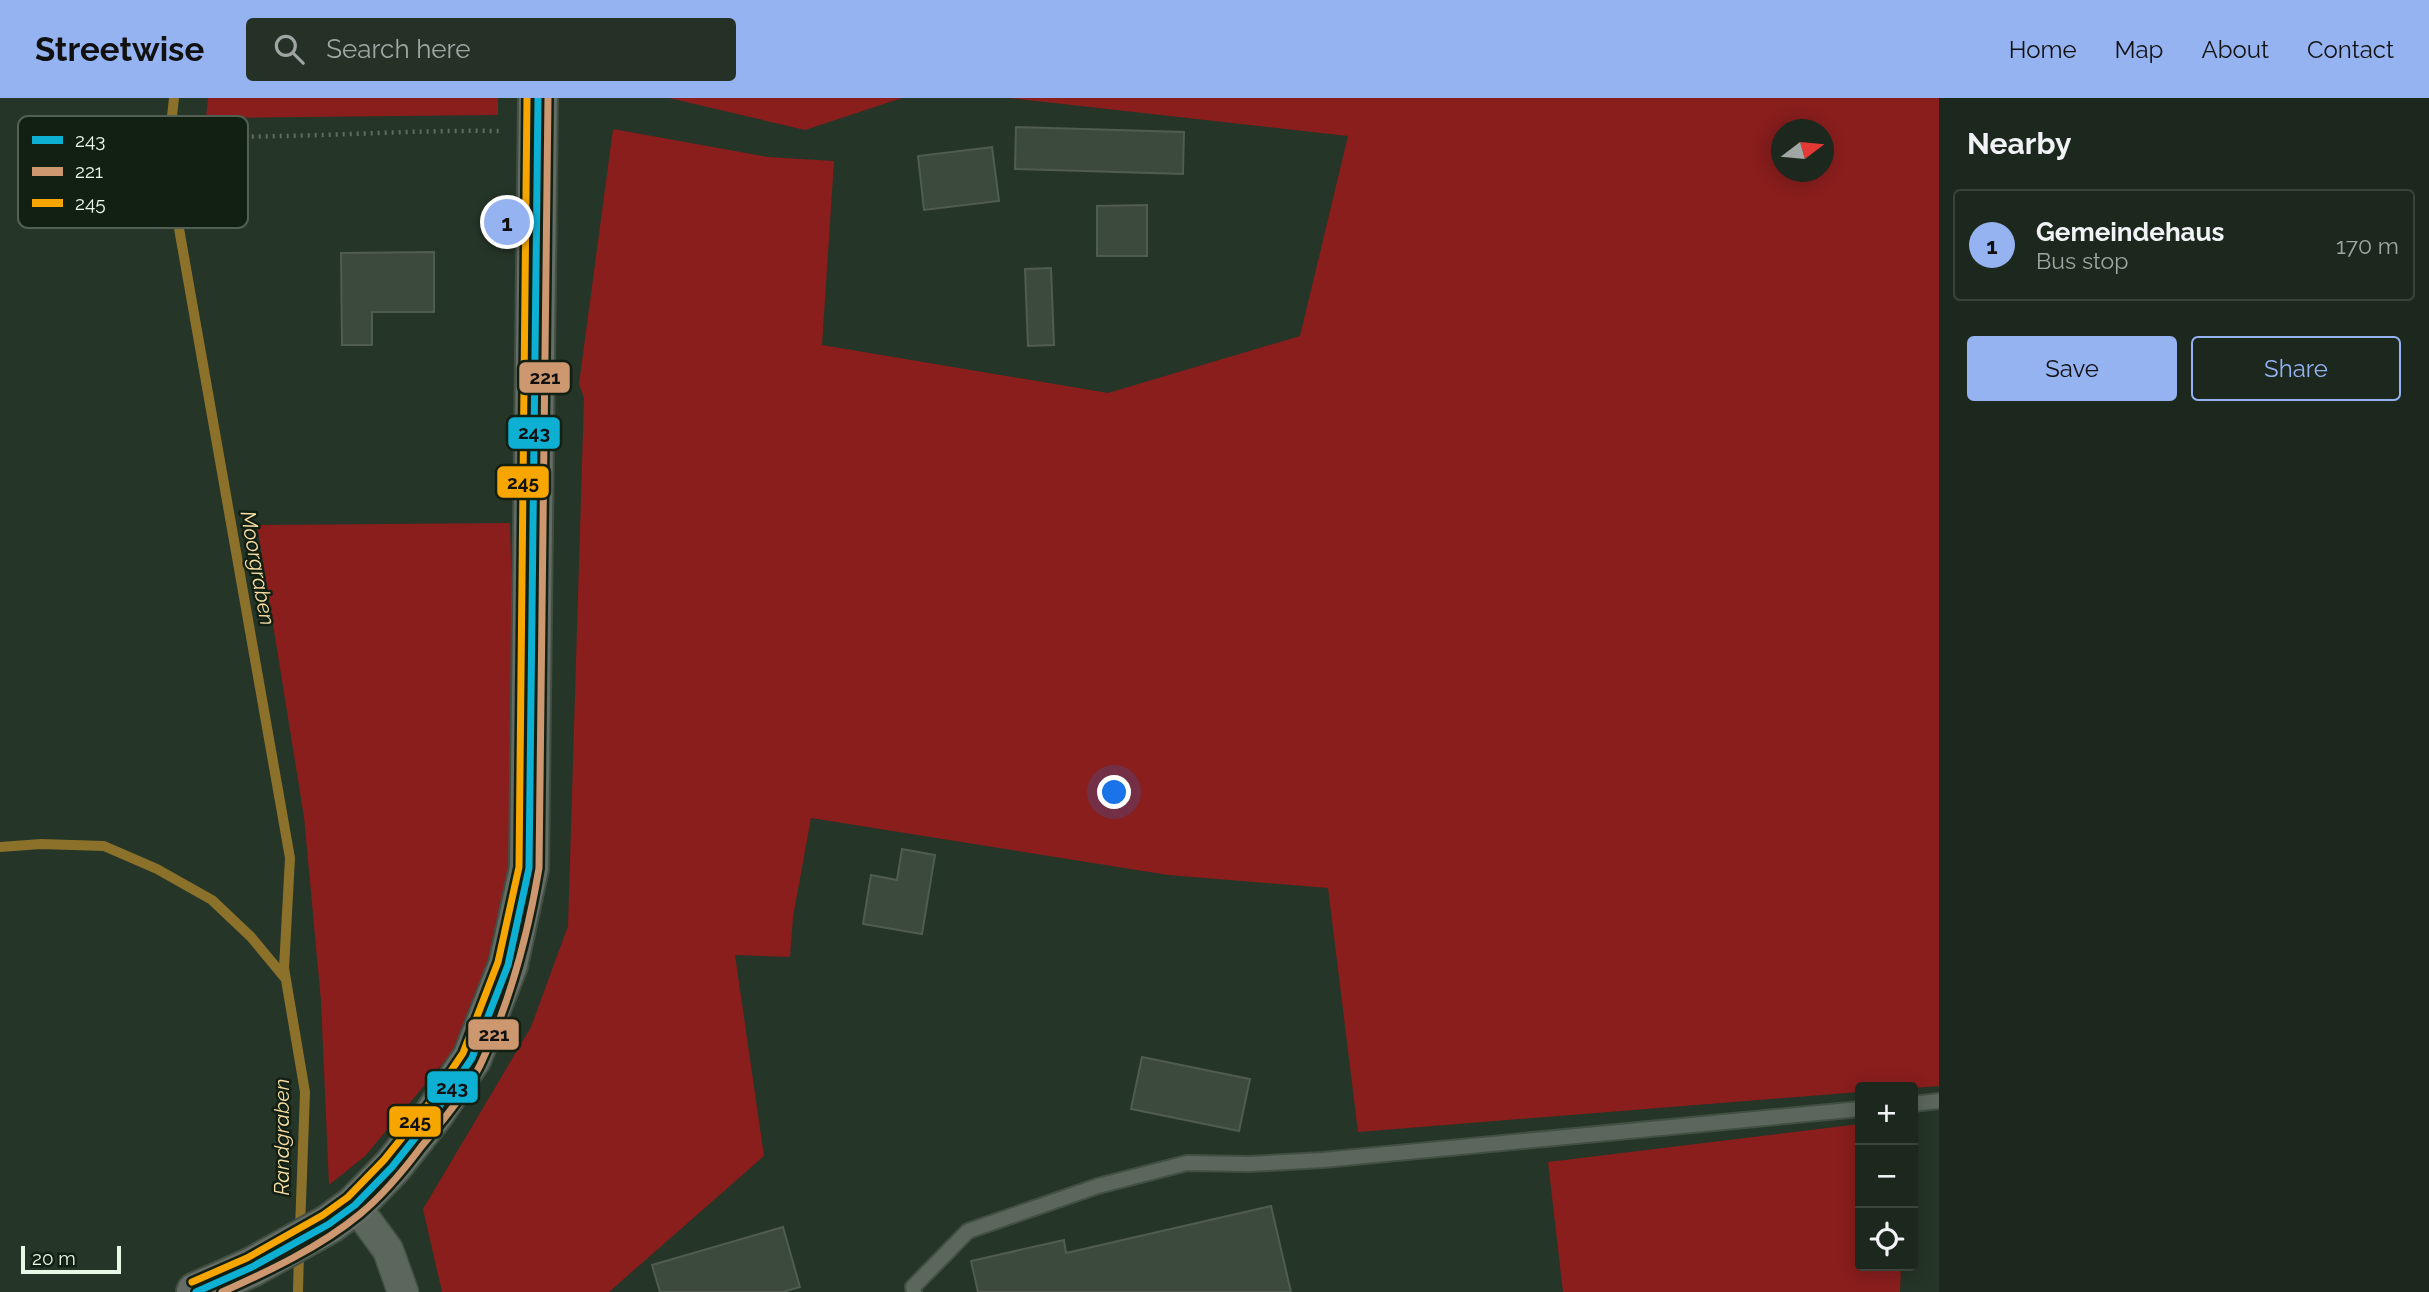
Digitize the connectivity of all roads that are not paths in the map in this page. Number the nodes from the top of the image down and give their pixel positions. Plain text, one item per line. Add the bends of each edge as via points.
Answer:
1 (537, 115) edge
2 (1939, 1101) edge
3 (1918, 1103) edge
4 (1855, 1109) edge
5 (342, 1215) junction
6 (197, 1292) edge
7 (403, 1292) edge
8 (914, 1292) edge

1 - 5 street via 528,868 508,965 472,1058 392,1167
2 - 3 lane
4 - 8 lane via 1323,1160 1188,1163 1098,1186 968,1231 913,1287
5 - 6 street
5 - 7 street via 388,1250

